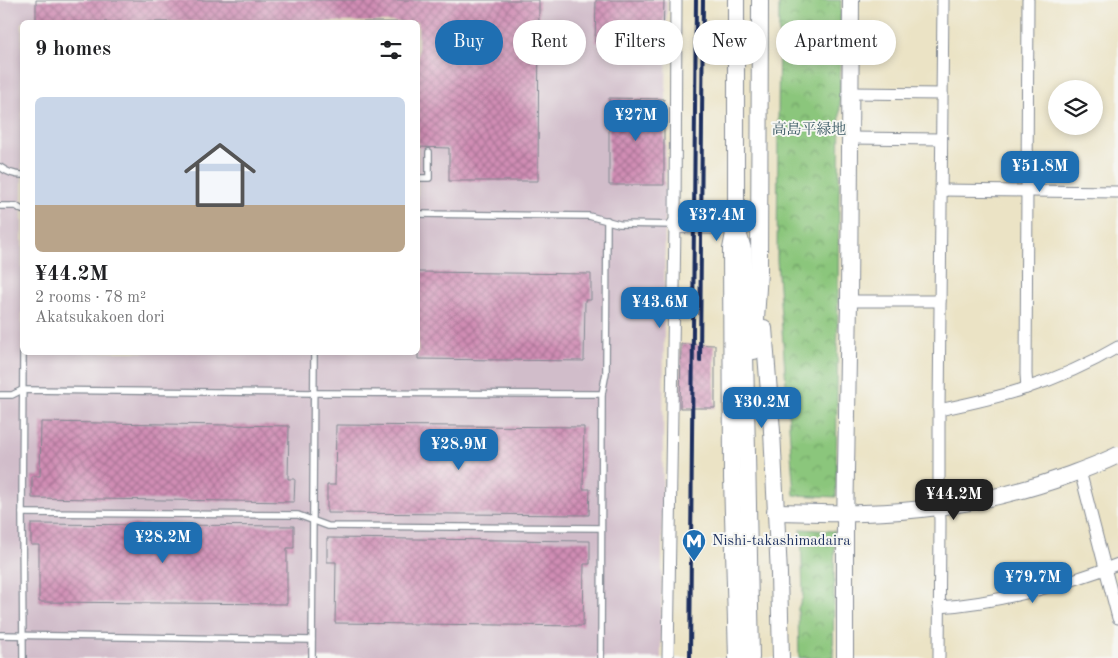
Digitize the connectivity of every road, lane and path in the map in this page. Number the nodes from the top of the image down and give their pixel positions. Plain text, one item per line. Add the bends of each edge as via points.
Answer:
1 (676, 0) edge
2 (736, 0) edge
3 (760, 0) edge
4 (850, 0) edge
5 (943, 0) edge
6 (1028, 0) edge
7 (850, 93) junction
8 (942, 94) junction
9 (850, 138) junction
10 (941, 139) junction
11 (429, 152) dead end
12 (0, 168) edge
13 (20, 175) edge
14 (420, 178) edge
15 (941, 190) junction
16 (1027, 191) junction
17 (1118, 192) edge
18 (0, 206) edge
19 (20, 209) edge
20 (420, 214) edge
21 (607, 220) junction
22 (675, 226) junction
23 (736, 226) junction
24 (759, 226) junction
25 (759, 272) junction
26 (849, 301) junction
27 (940, 301) junction
28 (1118, 347) edge
29 (23, 355) edge
30 (314, 355) edge
31 (1027, 388) junction
32 (22, 390) junction
33 (314, 393) junction
34 (602, 394) junction
35 (0, 395) edge
36 (939, 410) junction
37 (1118, 455) edge
38 (1080, 471) junction
39 (940, 508) junction
40 (775, 512) junction
41 (22, 513) junction
42 (846, 513) junction
43 (313, 520) junction
44 (601, 528) junction
45 (1118, 564) edge
46 (1106, 569) junction
47 (939, 607) junction
48 (1118, 618) edge
49 (0, 635) edge
50 (24, 635) junction
51 (756, 638) junction
52 (312, 640) junction
53 (23, 658) edge
54 (312, 658) edge
55 (601, 658) edge
56 (668, 658) edge
57 (737, 658) edge
58 (751, 658) edge
59 (760, 658) edge
60 (781, 658) edge
61 (845, 658) edge
62 (939, 658) edge

1 - 22 street
2 - 23 main road
3 - 24 main road
4 - 7 main road
5 - 8 street
6 - 16 street
7 - 8 street
7 - 9 main road
8 - 10 street
9 - 10 street
9 - 26 main road
10 - 15 street
11 - 14 lane via 429,178
12 - 13 lane
15 - 16 street
15 - 27 street
16 - 17 street
16 - 31 street
18 - 19 lane
20 - 21 lane via 589,216
21 - 22 lane via 619,224
21 - 34 lane via 606,373
22 - 23 main road
22 - 56 street
23 - 24 main road
23 - 51 main road via 743,249 747,495
23 - 57 main road via 730,249
24 - 25 main road
25 - 40 main road
25 - 51 main road via 753,371 759,512
26 - 27 street
26 - 42 main road
27 - 36 street
28 - 31 street via 1071,371
29 - 32 lane
30 - 33 lane
31 - 36 street
32 - 33 lane
32 - 35 lane via 12,395
32 - 41 lane
33 - 34 lane
33 - 43 lane
34 - 44 lane
36 - 39 street
37 - 38 main road
38 - 39 main road via 1011,493
38 - 46 street
39 - 42 main road
39 - 47 street
40 - 42 main road
40 - 60 main road
41 - 43 lane via 298,515
41 - 50 lane
42 - 61 main road
43 - 44 lane via 328,526
43 - 52 lane
44 - 55 lane
45 - 46 street
46 - 47 street via 993,600
46 - 48 street
47 - 62 street
49 - 50 lane
50 - 52 lane
50 - 53 lane
51 - 58 main road
51 - 59 main road
52 - 54 lane

